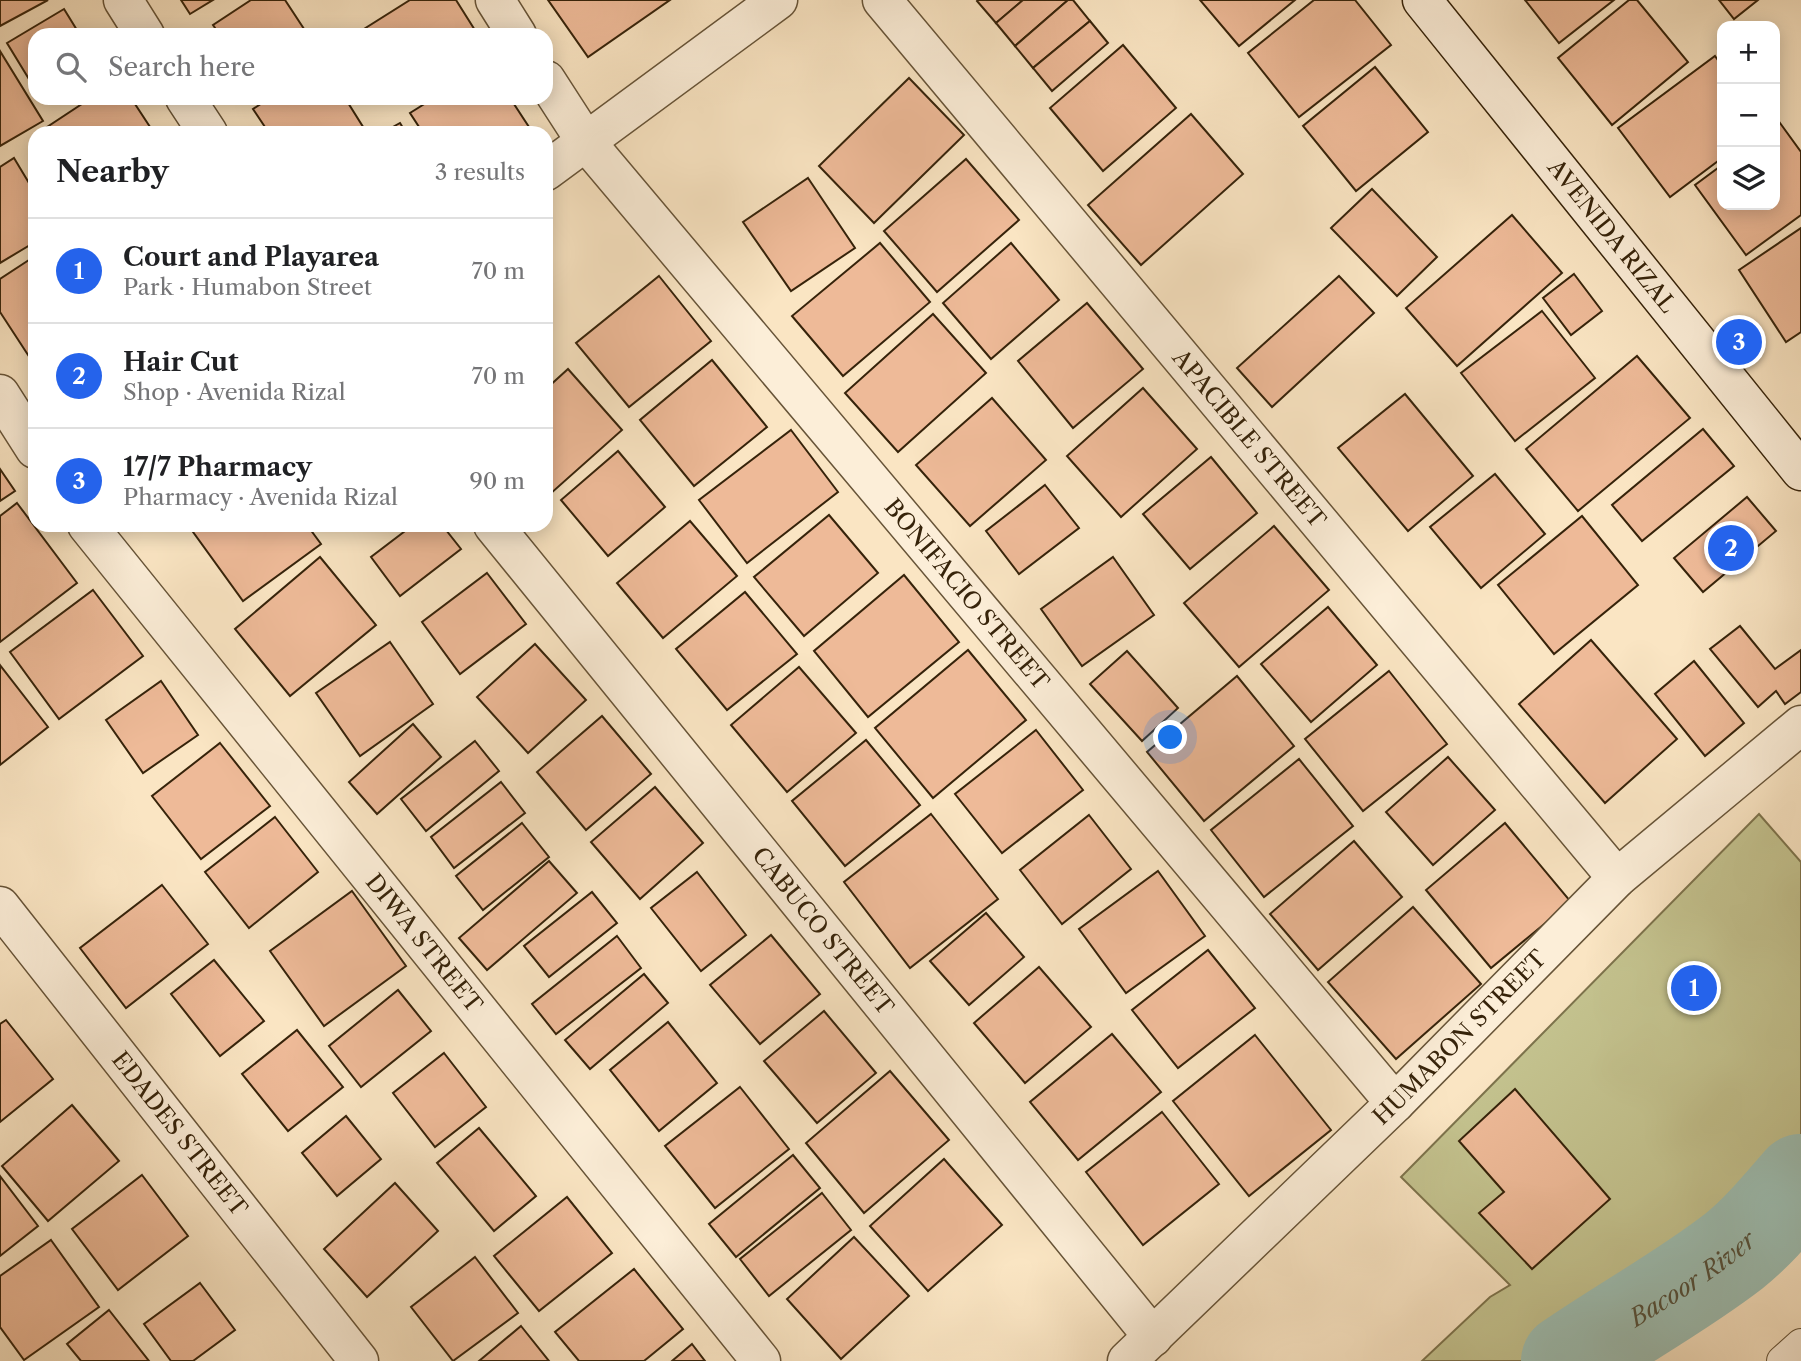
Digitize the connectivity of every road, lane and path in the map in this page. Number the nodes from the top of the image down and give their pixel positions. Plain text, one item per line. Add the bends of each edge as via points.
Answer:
1 (123, 0) edge
2 (495, 0) edge
3 (778, 0) edge
4 (882, 0) edge
5 (1422, 0) edge
6 (141, 28) edge
7 (513, 28) edge
8 (553, 91) edge
9 (190, 105) edge
10 (203, 126) edge
11 (586, 142) junction
12 (553, 166) edge
13 (0, 394) edge
14 (28, 438) edge
15 (1801, 471) edge
16 (93, 532) edge
17 (498, 532) edge
18 (1801, 725) edge
19 (1617, 878) junction
20 (0, 906) edge
21 (1395, 1103) junction
22 (1801, 1344) edge
23 (1140, 1349) edge
24 (359, 1361) edge
25 (761, 1361) edge
26 (1782, 1361) edge

1 - 6 street
2 - 7 street
3 - 11 street
4 - 19 street, APACIBLE STREET
5 - 15 street, AVENIDA RIZAL
8 - 11 street, BONIFACIO STREET
9 - 10 street
11 - 12 street
11 - 21 street, BONIFACIO STREET
13 - 14 street
16 - 25 street, DIWA STREET
17 - 23 street, CABUCO STREET
18 - 19 street, HUMABON STREET
19 - 21 street, HUMABON STREET
20 - 24 street, EDADES STREET
21 - 23 street, HUMABON STREET
22 - 26 lane

